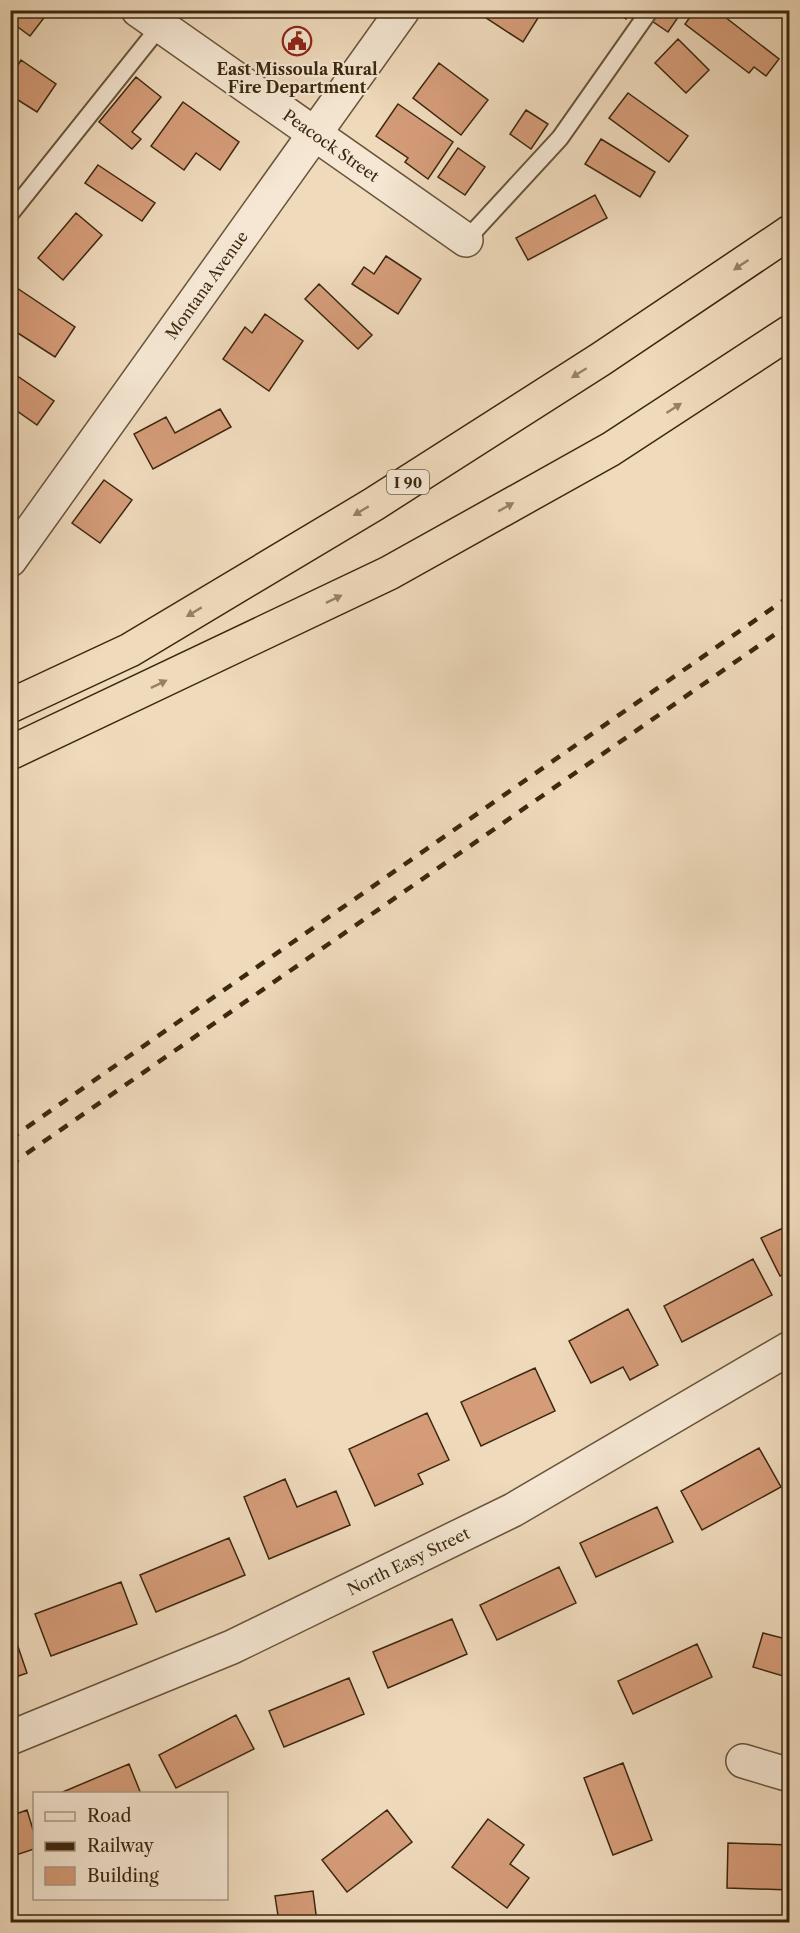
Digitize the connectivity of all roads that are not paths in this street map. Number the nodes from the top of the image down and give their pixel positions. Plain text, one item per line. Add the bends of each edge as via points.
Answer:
1 (403, 10) edge
2 (650, 10) edge
3 (157, 16) edge
4 (315, 135) junction
5 (10, 214) edge
6 (789, 232) edge
7 (466, 240) joint
8 (789, 332) edge
9 (10, 560) edge
10 (130, 650) junction
11 (10, 688) edge
12 (118, 703) junction
13 (10, 706) edge
14 (10, 753) edge
15 (10, 760) edge
16 (789, 1348) edge
17 (10, 1738) edge
18 (743, 1761) dead end
19 (789, 1775) edge

1 - 4 street, Montana Avenue
2 - 7 lane via 560,138
3 - 4 street, Peacock Street
3 - 5 lane
4 - 7 street, Peacock Street
4 - 9 street, Montana Avenue
6 -> 10 highway, I 90 via 374,504
12 -> 8 highway via 399,567 611,450
10 - 11 highway
10 - 13 highway, I 90
12 - 14 highway
12 - 15 highway
16 - 17 street, North Easy Street via 513,1510 232,1647
18 - 19 street

